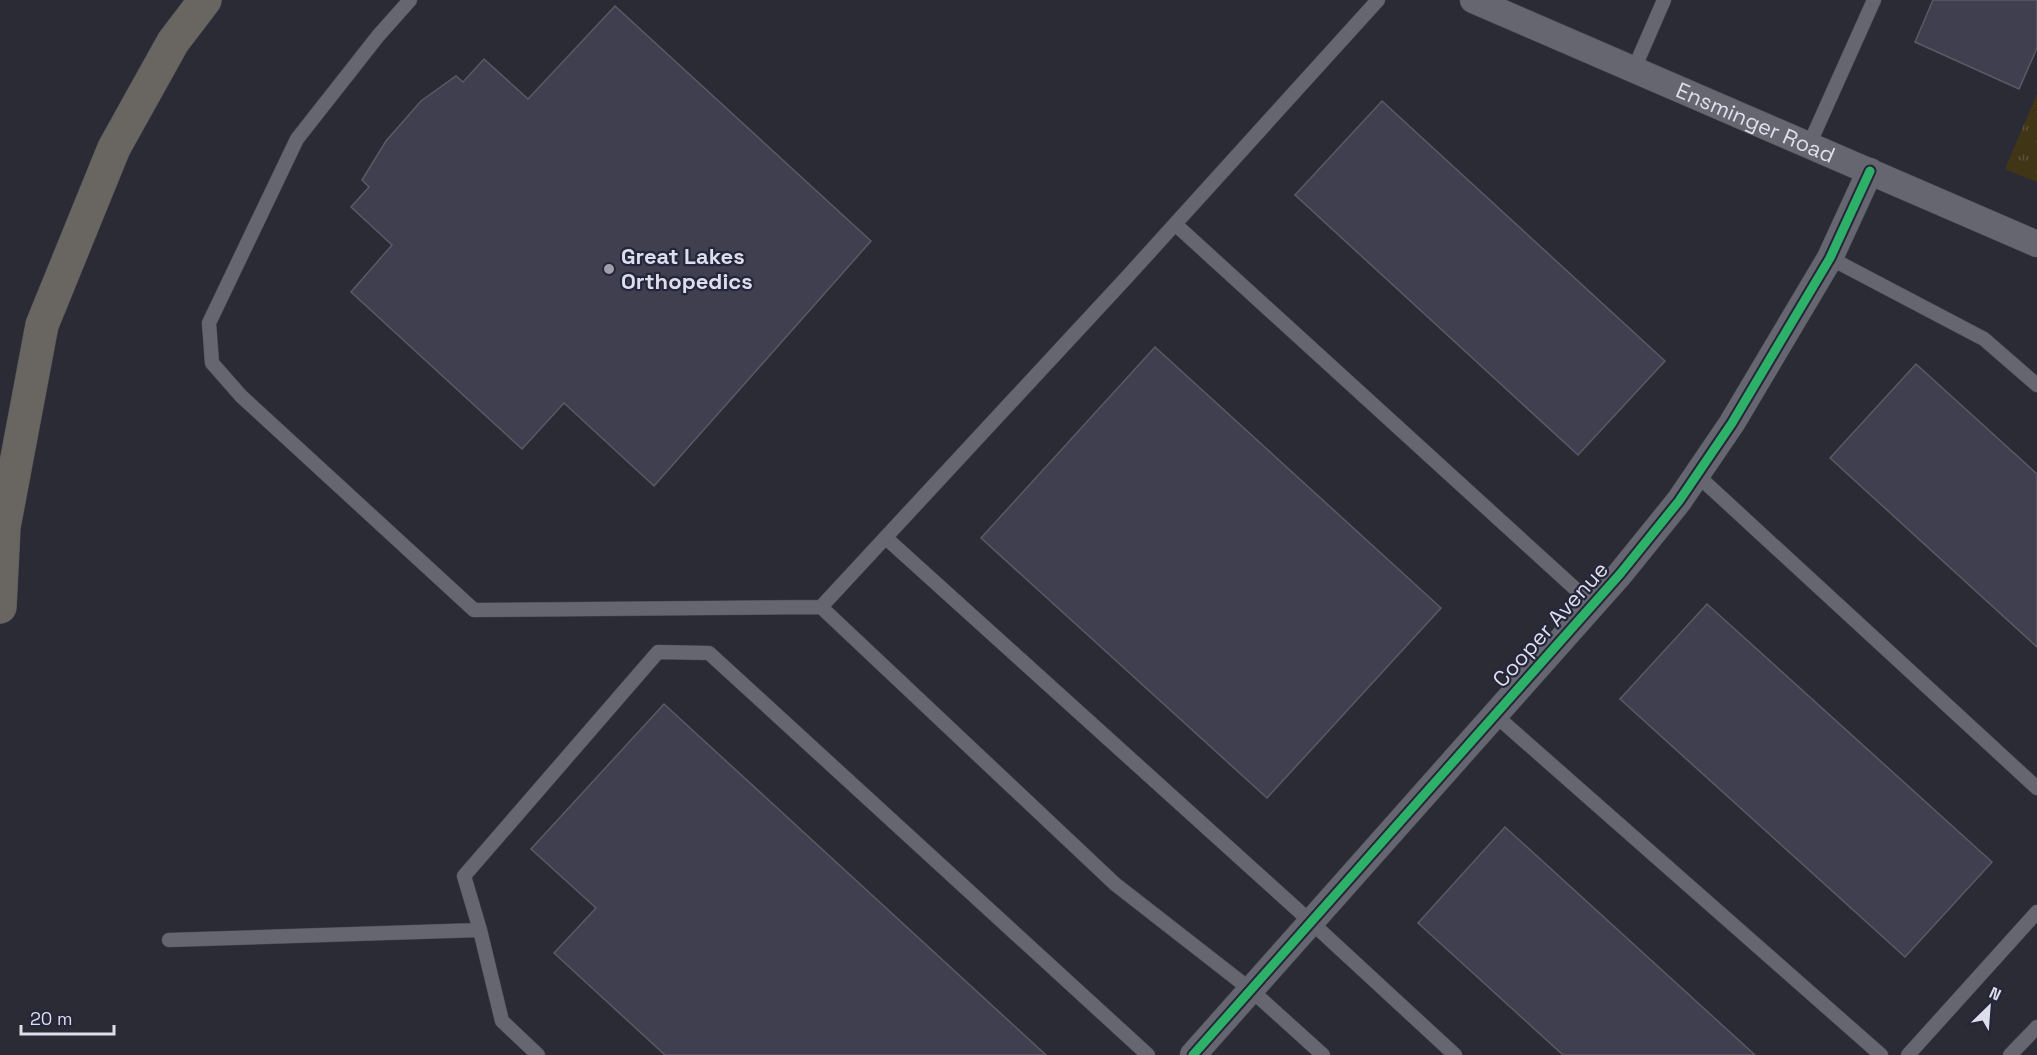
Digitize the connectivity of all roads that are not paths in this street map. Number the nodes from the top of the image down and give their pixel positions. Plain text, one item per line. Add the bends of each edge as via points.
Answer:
1 (205, 0) edge
2 (410, 0) edge
3 (1378, 0) edge
4 (1473, 0) edge
5 (1664, 0) edge
6 (1874, 0) edge
7 (1634, 69) junction
8 (1809, 145) junction
9 (1870, 171) junction
10 (1175, 224) junction
11 (2037, 244) edge
12 (1830, 258) junction
13 (2037, 385) edge
14 (1697, 475) junction
15 (886, 538) junction
16 (1593, 605) junction
17 (0, 607) edge
18 (821, 607) junction
19 (1496, 715) junction
20 (2037, 788) edge
21 (2037, 912) edge
22 (1311, 922) junction
23 (480, 930) junction
24 (169, 940) dead end
25 (1251, 990) junction
26 (2037, 1027) edge
27 (538, 1055) edge
28 (1148, 1055) edge
29 (1193, 1055) edge
30 (1323, 1055) edge
31 (1455, 1055) edge
32 (1881, 1055) edge
33 (1908, 1055) edge
34 (2010, 1055) edge

1 - 17 highway via 173,42 114,148 42,326 4,527
2 - 18 lane via 297,139 209,322 212,363 241,396 474,610
3 - 10 lane
4 - 7 street, Ensminger Road
5 - 7 lane
6 - 8 lane
7 - 8 street, Ensminger Road
8 - 9 street, Ensminger Road
9 - 11 street, Ensminger Road
9 - 12 street, Cooper Avenue
10 - 15 lane
10 - 16 lane
12 - 13 lane via 1984,339
12 - 14 street, Cooper Avenue
14 - 16 street, Cooper Avenue
14 - 20 lane
15 - 18 lane
15 - 22 lane
16 - 19 street, Cooper Avenue
18 - 25 lane via 1114,884
19 - 22 street, Cooper Avenue
19 - 32 lane
21 - 33 lane
22 - 25 street, Cooper Avenue
22 - 31 lane
23 - 24 lane
23 - 27 lane via 502,1021
23 - 28 lane via 464,876 658,652 710,653
25 - 29 street, Cooper Avenue
25 - 30 lane
26 - 34 lane

